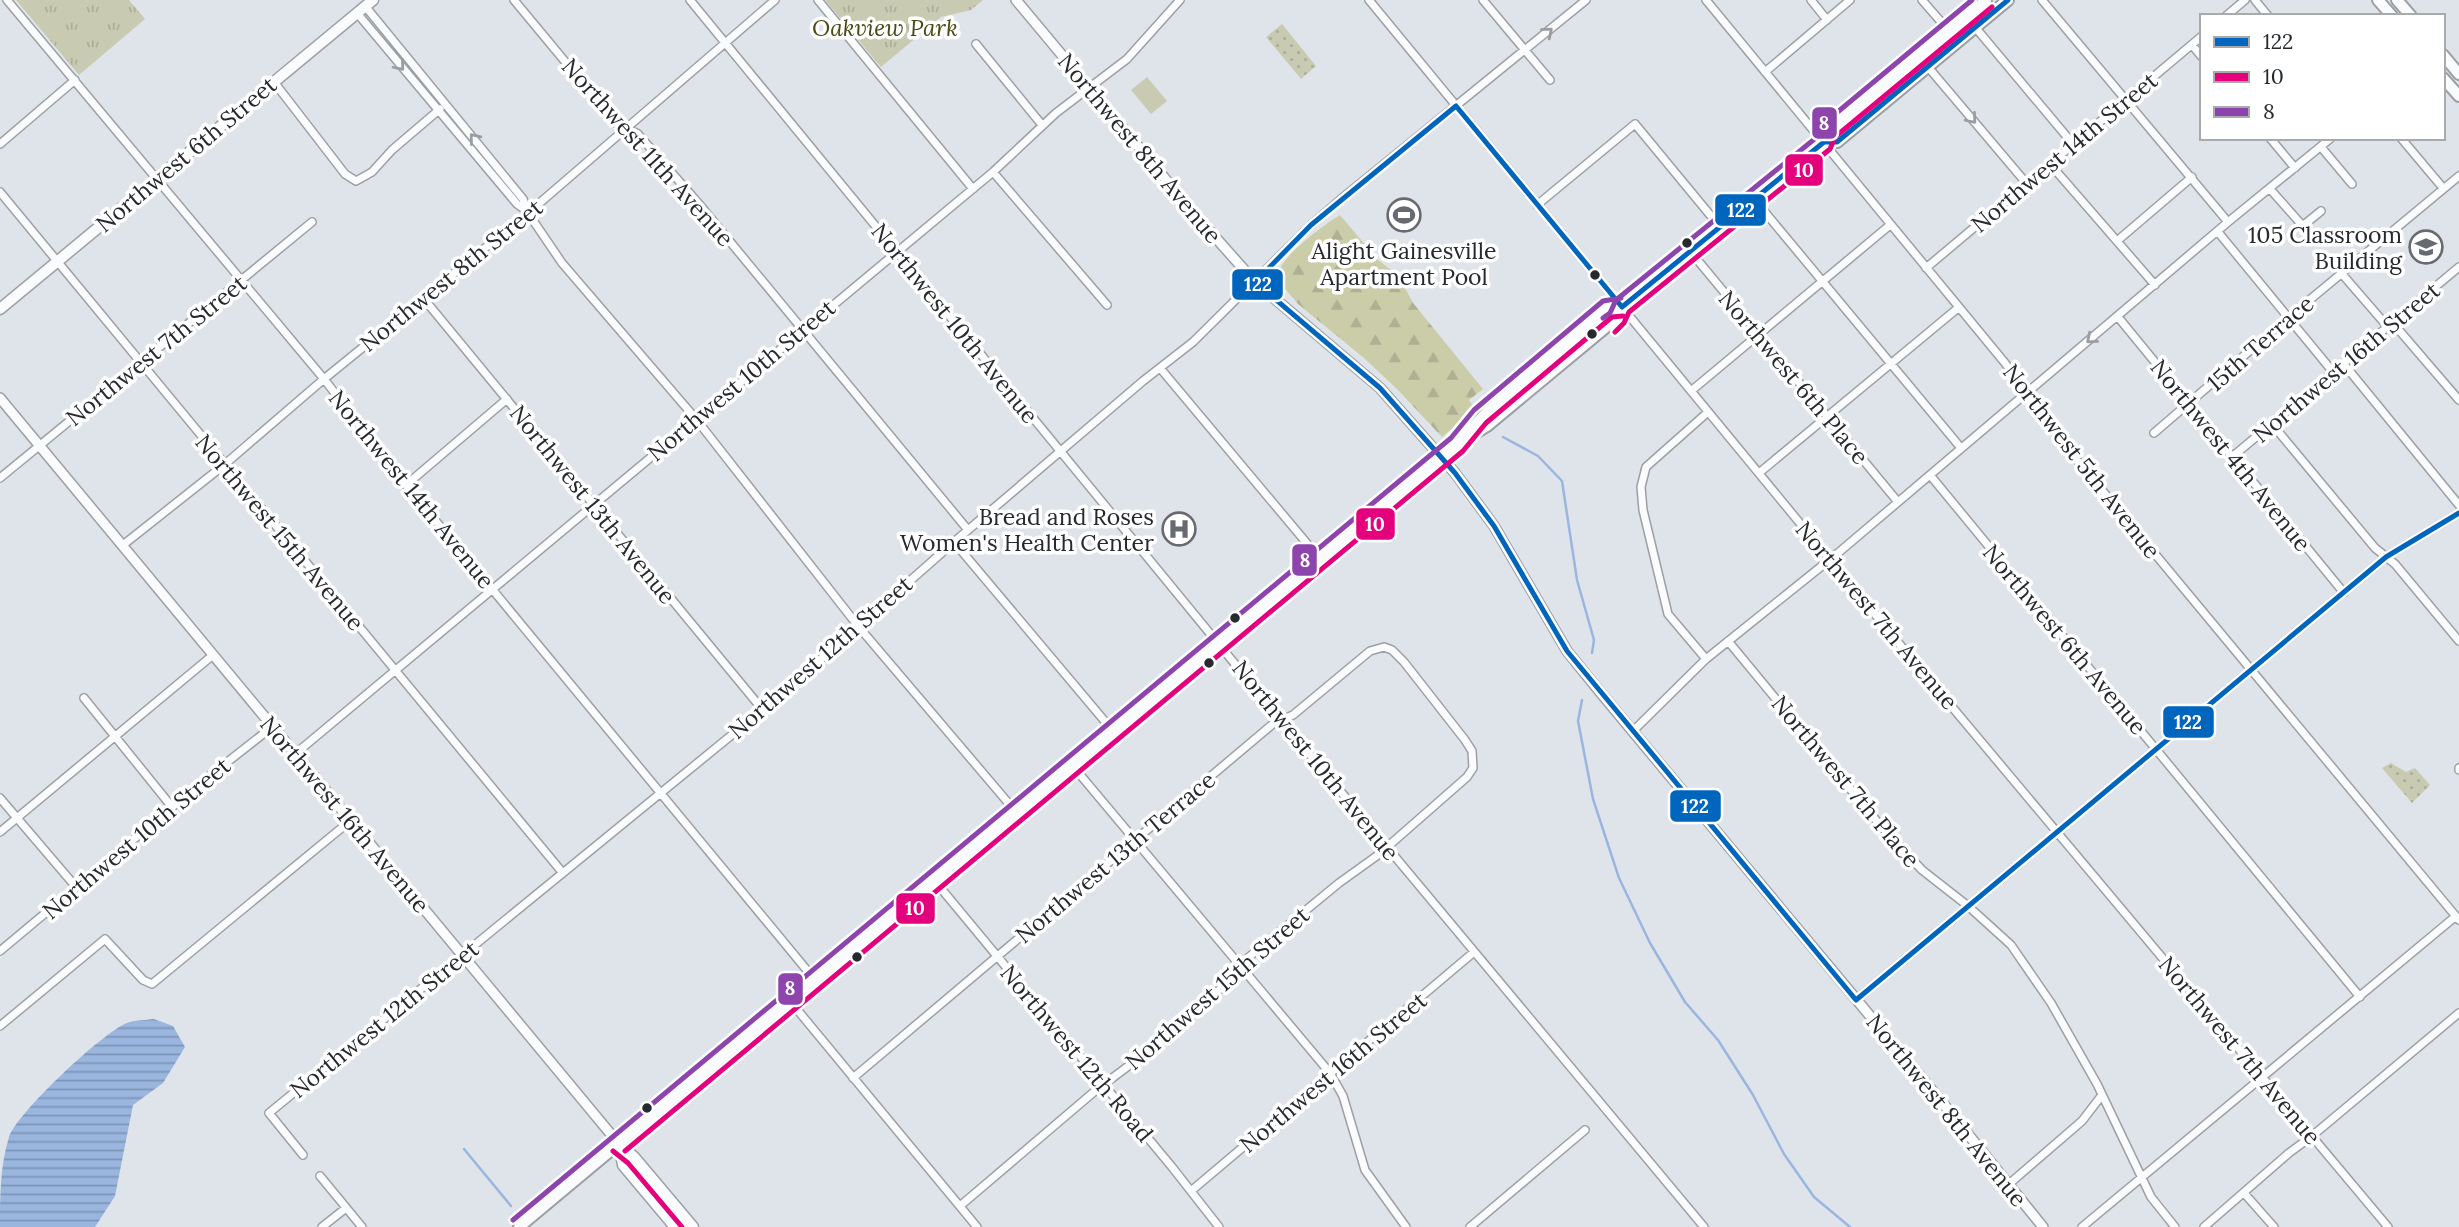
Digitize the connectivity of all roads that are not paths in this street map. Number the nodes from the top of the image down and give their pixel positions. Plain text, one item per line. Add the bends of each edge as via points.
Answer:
1 (7, 0) edge
2 (514, 0) edge
3 (690, 0) edge
4 (775, 0) edge
5 (818, 0) edge
6 (1016, 0) edge
7 (1180, 0) edge
8 (1368, 0) edge
9 (1483, 0) edge
10 (1586, 0) edge
11 (1706, 0) edge
12 (1811, 0) edge
13 (1850, 0) edge
14 (1922, 0) edge
15 (1986, 0) edge
16 (2008, 0) edge
17 (2042, 0) edge
18 (2245, 0) edge
19 (2255, 0) edge
20 (2378, 0) edge
21 (2397, 0) edge
22 (365, 6) edge
23 (2228, 14) edge
24 (2266, 14) edge
25 (2390, 14) edge
26 (2408, 14) edge
27 (1827, 20) junction
28 (1975, 27) junction
29 (1949, 31) junction
30 (2200, 38) edge
31 (724, 43) junction
32 (976, 44) dead end
33 (2192, 45) junction
34 (1525, 51) junction
35 (2200, 55) edge
36 (2445, 57) edge
37 (1928, 67) junction
38 (1765, 72) junction
39 (2459, 74) edge
40 (75, 80) junction
41 (1550, 80) dead end
42 (2445, 80) edge
43 (274, 82) junction
44 (1090, 89) junction
45 (2459, 96) edge
46 (2126, 100) junction
47 (446, 104) junction
48 (1456, 106) junction
49 (438, 111) junction
50 (1042, 125) junction
51 (626, 128) junction
52 (2272, 140) edge
53 (2329, 140) edge
54 (2403, 140) edge
55 (1824, 142) junction
56 (0, 144) edge
57 (2073, 144) junction
58 (2321, 147) junction
59 (2050, 164) junction
60 (2295, 168) junction
61 (993, 172) junction
62 (2459, 176) edge
63 (2192, 177) junction
64 (157, 179) junction
65 (2027, 184) junction
66 (2352, 184) dead end
67 (2270, 188) junction
68 (2443, 188) junction
69 (973, 189) junction
70 (0, 192) edge
71 (1754, 199) junction
72 (1537, 205) junction
73 (2321, 211) dead end
74 (528, 213) junction
75 (312, 222) dead end
76 (2228, 222) junction
77 (1891, 225) junction
78 (1720, 227) junction
79 (2218, 232) junction
80 (2117, 241) junction
81 (896, 251) junction
82 (1690, 251) junction
83 (57, 261) junction
84 (2459, 267) edge
85 (1926, 268) junction
86 (2342, 274) junction
87 (242, 281) junction
88 (1824, 281) junction
89 (1255, 282) junction
90 (2155, 285) junction
91 (424, 299) junction
92 (1107, 305) dead end
93 (1622, 307) junction
94 (1958, 308) junction
95 (0, 309) edge
96 (2118, 317) junction
97 (2289, 317) junction
98 (2389, 324) junction
99 (802, 329) junction
100 (1759, 335) junction
101 (141, 361) junction
102 (1891, 363) junction
103 (2343, 363) junction
104 (1160, 368) junction
105 (2333, 372) junction
106 (324, 379) junction
107 (1691, 391) junction
108 (2026, 393) junction
109 (0, 398) edge
110 (507, 399) junction
111 (2459, 400) edge
112 (2189, 403) junction
113 (1708, 412) junction
114 (1827, 417) junction
115 (696, 419) junction
116 (2272, 424) junction
117 (2154, 433) dead end
118 (39, 445) junction
119 (1961, 448) junction
120 (1061, 452) junction
121 (2232, 457) junction
122 (224, 465) junction
123 (1759, 473) junction
124 (1930, 475) junction
125 (0, 478) edge
126 (406, 485) junction
127 (1898, 502) junction
128 (593, 505) junction
129 (2459, 505) edge
130 (2459, 513) edge
131 (968, 530) junction
132 (954, 542) junction
133 (123, 545) junction
134 (2386, 557) junction
135 (1320, 559) junction
136 (1831, 559) junction
137 (493, 589) junction
138 (2344, 593) junction
139 (858, 626) junction
140 (2459, 640) edge
141 (1728, 641) junction
142 (1219, 642) junction
143 (213, 655) junction
144 (1706, 659) junction
145 (2252, 670) junction
146 (395, 672) junction
147 (83, 698) dead end
148 (762, 709) junction
149 (1282, 720) junction
150 (272, 727) junction
151 (1113, 731) junction
152 (1633, 731) junction
153 (116, 737) junction
154 (2157, 750) junction
155 (295, 754) junction
156 (1072, 765) junction
157 (1473, 768) joint
158 (659, 792) junction
159 (0, 798) edge
160 (172, 807) junction
161 (1016, 812) junction
162 (16, 818) junction
163 (350, 821) junction
164 (0, 832) edge
165 (2058, 832) junction
166 (1135, 841) junction
167 (1387, 847) junction
168 (562, 872) junction
169 (934, 880) junction
170 (76, 887) junction
171 (1968, 906) junction
172 (2457, 918) edge
173 (0, 951) edge
174 (1474, 952) junction
175 (461, 955) junction
176 (997, 957) junction
177 (1241, 966) junction
178 (815, 980) junction
179 (2360, 997) junction
180 (1856, 1000) junction
181 (790, 1001) junction
182 (2459, 1013) edge
183 (0, 1026) edge
184 (1330, 1073) junction
185 (853, 1078) junction
186 (2263, 1078) junction
187 (1103, 1085) junction
188 (2102, 1095) junction
189 (1585, 1130) dead end
190 (2312, 1136) junction
191 (619, 1144) junction
192 (303, 1156) dead end
193 (320, 1176) dead end
194 (2141, 1179) junction
195 (2009, 1184) junction
196 (1191, 1191) junction
197 (2245, 1193) junction
198 (960, 1206) junction
199 (346, 1208) junction
200 (323, 1227) edge
201 (362, 1227) edge
202 (519, 1227) edge
203 (675, 1227) edge
204 (693, 1227) edge
205 (977, 1227) edge
206 (1219, 1227) edge
207 (1406, 1227) edge
208 (1470, 1227) edge
209 (1704, 1227) edge
210 (2043, 1227) edge
211 (2082, 1227) edge
212 (2175, 1227) edge
213 (2204, 1227) edge
214 (2274, 1227) edge
215 (2388, 1227) edge

1 - 40 street, Northwest 14th Avenue
2 - 51 street, Northwest 11th Avenue via 616,123
3 - 31 street, Northwest 10th Avenue
4 - 31 street, Northwest 8th Street
5 - 69 street
6 - 44 street, Northwest 8th Avenue
7 - 44 street, Northwest 10th Street via 1146,41
8 - 48 street, Northwest 7th Avenue
9 - 34 street
34 -> 10 street, Northwest 12th Street
11 - 38 street, Northwest 5th Avenue
12 - 27 street
13 - 27 street
14 - 29 street
15 - 29 main road
16 - 28 main road
17 - 46 street
18 - 23 street
19 - 24 street
20 - 25 main road
21 - 26 main road
22 - 43 main road, Northwest 6th Street
22 - 47 street
22 -> 49 street
27 - 38 street
28 - 37 main road
28 - 57 street
29 - 55 main road via 1828,132
30 - 33 street, Northwest 14th Street
31 - 51 street, Northwest 8th Street
31 - 81 street, Northwest 10th Avenue
32 - 50 street
33 - 35 street
33 - 46 street, Northwest 14th Street
34 - 41 street
34 - 48 street, Northwest 12th Street
36 - 39 main road
37 - 55 main road via 1837,142
37 -> 65 street
38 - 55 street, Northwest 5th Avenue
40 - 56 street
40 - 64 street, Northwest 14th Avenue
42 - 45 main road
43 - 49 street via 345,174 356,181
43 - 64 main road, Northwest 6th Street
44 - 50 street, Northwest 10th Street
44 - 89 street, Northwest 8th Avenue
46 - 57 street, Northwest 14th Street
46 - 63 street
47 - 49 street
74 -> 47 street via 523,199
48 - 72 street, Northwest 7th Avenue
48 - 89 street, Northwest 12th Street via 1311,225
49 - 74 street
50 - 61 street, Northwest 10th Street
51 - 74 street, Northwest 8th Street
51 - 99 street, Northwest 11th Avenue via 638,134
52 - 60 street
53 - 58 street
54 - 68 street
55 - 71 main road
55 - 77 street, Northwest 5th Avenue
57 - 59 street, Northwest 14th Street
58 - 60 street
58 - 66 street
59 - 65 street, Northwest 14th Street
59 - 80 street
60 - 67 street
61 - 69 street, Northwest 10th Street
61 - 92 street
62 - 68 street, 15th Terrace
63 - 76 street
63 - 80 street
64 - 83 main road, Northwest 6th Street
64 - 87 street, Northwest 14th Avenue
65 - 85 street, Northwest 14th Street
67 - 73 street via 2301,224
67 - 76 street
68 - 86 street, 15th Terrace
69 - 81 street, Northwest 10th Street
70 - 83 street, Northwest 15th Avenue
71 - 78 main road
71 - 88 street
72 - 78 street via 1636,124
72 - 93 street, Northwest 7th Avenue
74 - 91 street, Northwest 8th Street
74 - 115 street via 562,263
75 - 87 street, Northwest 7th Street
76 - 79 street
77 - 85 street, Northwest 5th Avenue
77 - 88 street
78 - 82 main road
79 - 90 street
79 - 97 street
80 - 90 street
81 - 99 street, Northwest 10th Street
81 - 120 street, Northwest 10th Avenue
82 - 93 main road
82 - 100 street, Northwest 6th Place
83 - 95 main road, Northwest 6th Street
83 - 101 street, Northwest 15th Avenue
84 - 98 street, Northwest 16th Street
85 - 94 street, Northwest 5th Avenue
86 - 97 street, 15th Terrace
86 - 98 street
87 - 101 street, Northwest 7th Street
87 - 106 street, Northwest 14th Avenue
88 - 100 street
88 - 102 street
89 - 104 street, Northwest 12th Street
89 - 152 street, Northwest 8th Avenue via 1380,388 1455,473 1493,526 1567,650
90 - 96 street
91 - 106 street, Northwest 8th Street
91 - 110 street, Northwest 13th Avenue
93 - 107 street, Northwest 7th Avenue
93 - 135 main road, bridge via 1609,308
94 - 102 street
94 - 108 street, Northwest 5th Avenue
96 -> 108 street
96 - 112 street, Northwest 4th Avenue
97 - 105 street
97 - 112 street, 15th Terrace
98 - 103 street, Northwest 16th Street
98 - 111 street
99 - 115 street, Northwest 10th Street
99 - 131 street, Northwest 11th Avenue
100 - 107 street
100 - 114 street, Northwest 6th Place
101 - 118 street, Northwest 7th Street
101 - 122 street, Northwest 15th Avenue
102 - 114 street
102 - 119 street
103 - 105 street, Northwest 16th Street
103 - 129 street
104 - 120 street, Northwest 12th Street
104 - 135 street
105 - 116 street, Northwest 16th Street
106 - 122 street, Northwest 8th Street
106 - 126 street, Northwest 14th Avenue
107 - 113 street, Northwest 7th Avenue
108 - 119 street
108 - 145 street, Northwest 5th Avenue
109 - 118 street, Northwest 16th Avenue
110 - 126 street
110 - 128 street, Northwest 13th Avenue
112 - 117 street, 15th Terrace
112 - 121 street, Northwest 4th Avenue
113 - 123 street, Northwest 7th Avenue
113 - 144 street via 1646,467 1641,487 1668,614
114 - 123 street
114 - 127 street, Northwest 6th Place
115 - 128 street, Northwest 10th Street
115 - 139 street
116 - 121 street, Northwest 16th Street
116 - 134 street
118 - 125 street, Northwest 7th Street
118 - 133 street, Northwest 16th Avenue
119 - 124 street
120 - 131 street, Northwest 12th Street
120 - 142 street, Northwest 10th Avenue
121 - 138 street, Northwest 4th Avenue
122 - 133 street, Northwest 8th Street
122 - 146 street, Northwest 15th Avenue
123 - 136 street, Northwest 7th Avenue
124 - 127 street
124 - 154 street, Northwest 6th Avenue
126 - 137 street, Northwest 14th Avenue
127 - 136 street
128 - 137 street, Northwest 10th Street
128 - 148 street, Northwest 13th Avenue
130 - 134 street
131 - 132 street, Northwest 12th Street
132 - 139 street, Northwest 12th Street
132 - 151 street
133 - 143 street, Northwest 16th Avenue
134 - 138 street
134 - 140 street
135 - 142 main road
136 - 141 street
136 - 165 street, Northwest 7th Avenue
137 - 146 street, Northwest 10th Street
137 - 158 street, Northwest 14th Avenue
138 - 145 street
139 - 148 street, Northwest 12th Street
139 - 161 street
141 - 144 street
141 - 171 street, Northwest 7th Place via 1880,825 1922,870
142 - 149 street, Northwest 10th Avenue
142 - 151 main road
143 - 150 street, Northwest 16th Avenue
143 - 153 street
144 - 152 street
145 - 154 street
145 - 172 street, Northwest 5th Avenue
146 - 155 street, Northwest 10th Street
146 - 168 street, Northwest 15th Avenue
147 - 153 street
148 - 158 street, Northwest 12th Street
149 - 157 street, Northwest 13th Terrace via 1370,651 1384,646 1405,662 1465,740 1472,751
149 - 166 street, Northwest 13th Terrace
149 - 167 street, Northwest 10th Avenue
150 - 155 street, Northwest 16th Avenue
150 - 160 street, Northwest 10th Street
151 - 156 main road
152 - 180 street, Northwest 8th Avenue
153 - 160 street
153 - 162 street
154 - 165 street
154 - 179 street, Northwest 6th Avenue
155 - 163 street, Northwest 16th Avenue
156 - 161 main road
156 - 166 street
157 - 167 street, Northwest 15th Street
158 - 168 street, Northwest 12th Street
158 - 178 street, Northwest 14th Avenue
159 - 162 street
160 - 170 street, Northwest 10th Street
161 - 169 main road
162 - 164 street
162 - 170 street
163 - 175 street, Northwest 16th Avenue
163 - 183 street via 152,984 143,981 105,939
165 - 171 street
165 - 186 street, Northwest 7th Avenue
166 - 176 street, Northwest 13th Terrace
166 - 177 street
167 - 174 street, Northwest 10th Avenue
167 - 177 street, Northwest 15th Street
168 - 175 street, Northwest 12th Street
169 - 176 street, Northwest 12th Road
169 - 178 main road
170 - 173 street, Northwest 10th Street
171 - 180 street
171 - 188 street, Northwest 7th Place via 2011,945
172 - 179 street
174 - 184 street, Northwest 16th Street
174 - 209 street, Northwest 10th Avenue
175 - 191 street, Northwest 16th Avenue
175 - 192 street, Northwest 12th Street via 269,1114
176 - 185 street, Northwest 13th Terrace
176 - 187 street, Northwest 12th Road
177 - 184 street
177 - 187 street, Northwest 15th Street via 1156,1046
178 - 181 main road
179 - 186 street
180 - 195 street, Northwest 8th Avenue
181 - 185 street
181 - 191 main road
182 - 190 street
184 - 196 street, Northwest 16th Street
184 - 207 street via 1343,1096 1365,1170
185 - 198 street
186 - 190 street, Northwest 7th Avenue
186 - 194 street
187 - 196 street, Northwest 12th Road
187 - 198 street, Northwest 15th Street
188 - 194 street, Northwest 7th Place
188 - 195 street via 2082,1121
189 - 208 street
190 - 197 street
190 - 215 street, Northwest 7th Avenue
191 - 202 main road
191 - 203 main road via 623,1165
191 - 204 main road, Northwest 16th Avenue
193 - 199 street
194 - 211 street
194 - 212 street, Northwest 7th Place
195 - 210 street, Northwest 8th Avenue
196 - 206 street, Northwest 12th Road
197 - 213 street
197 - 214 street
198 - 205 street
199 - 200 street
199 - 201 street

